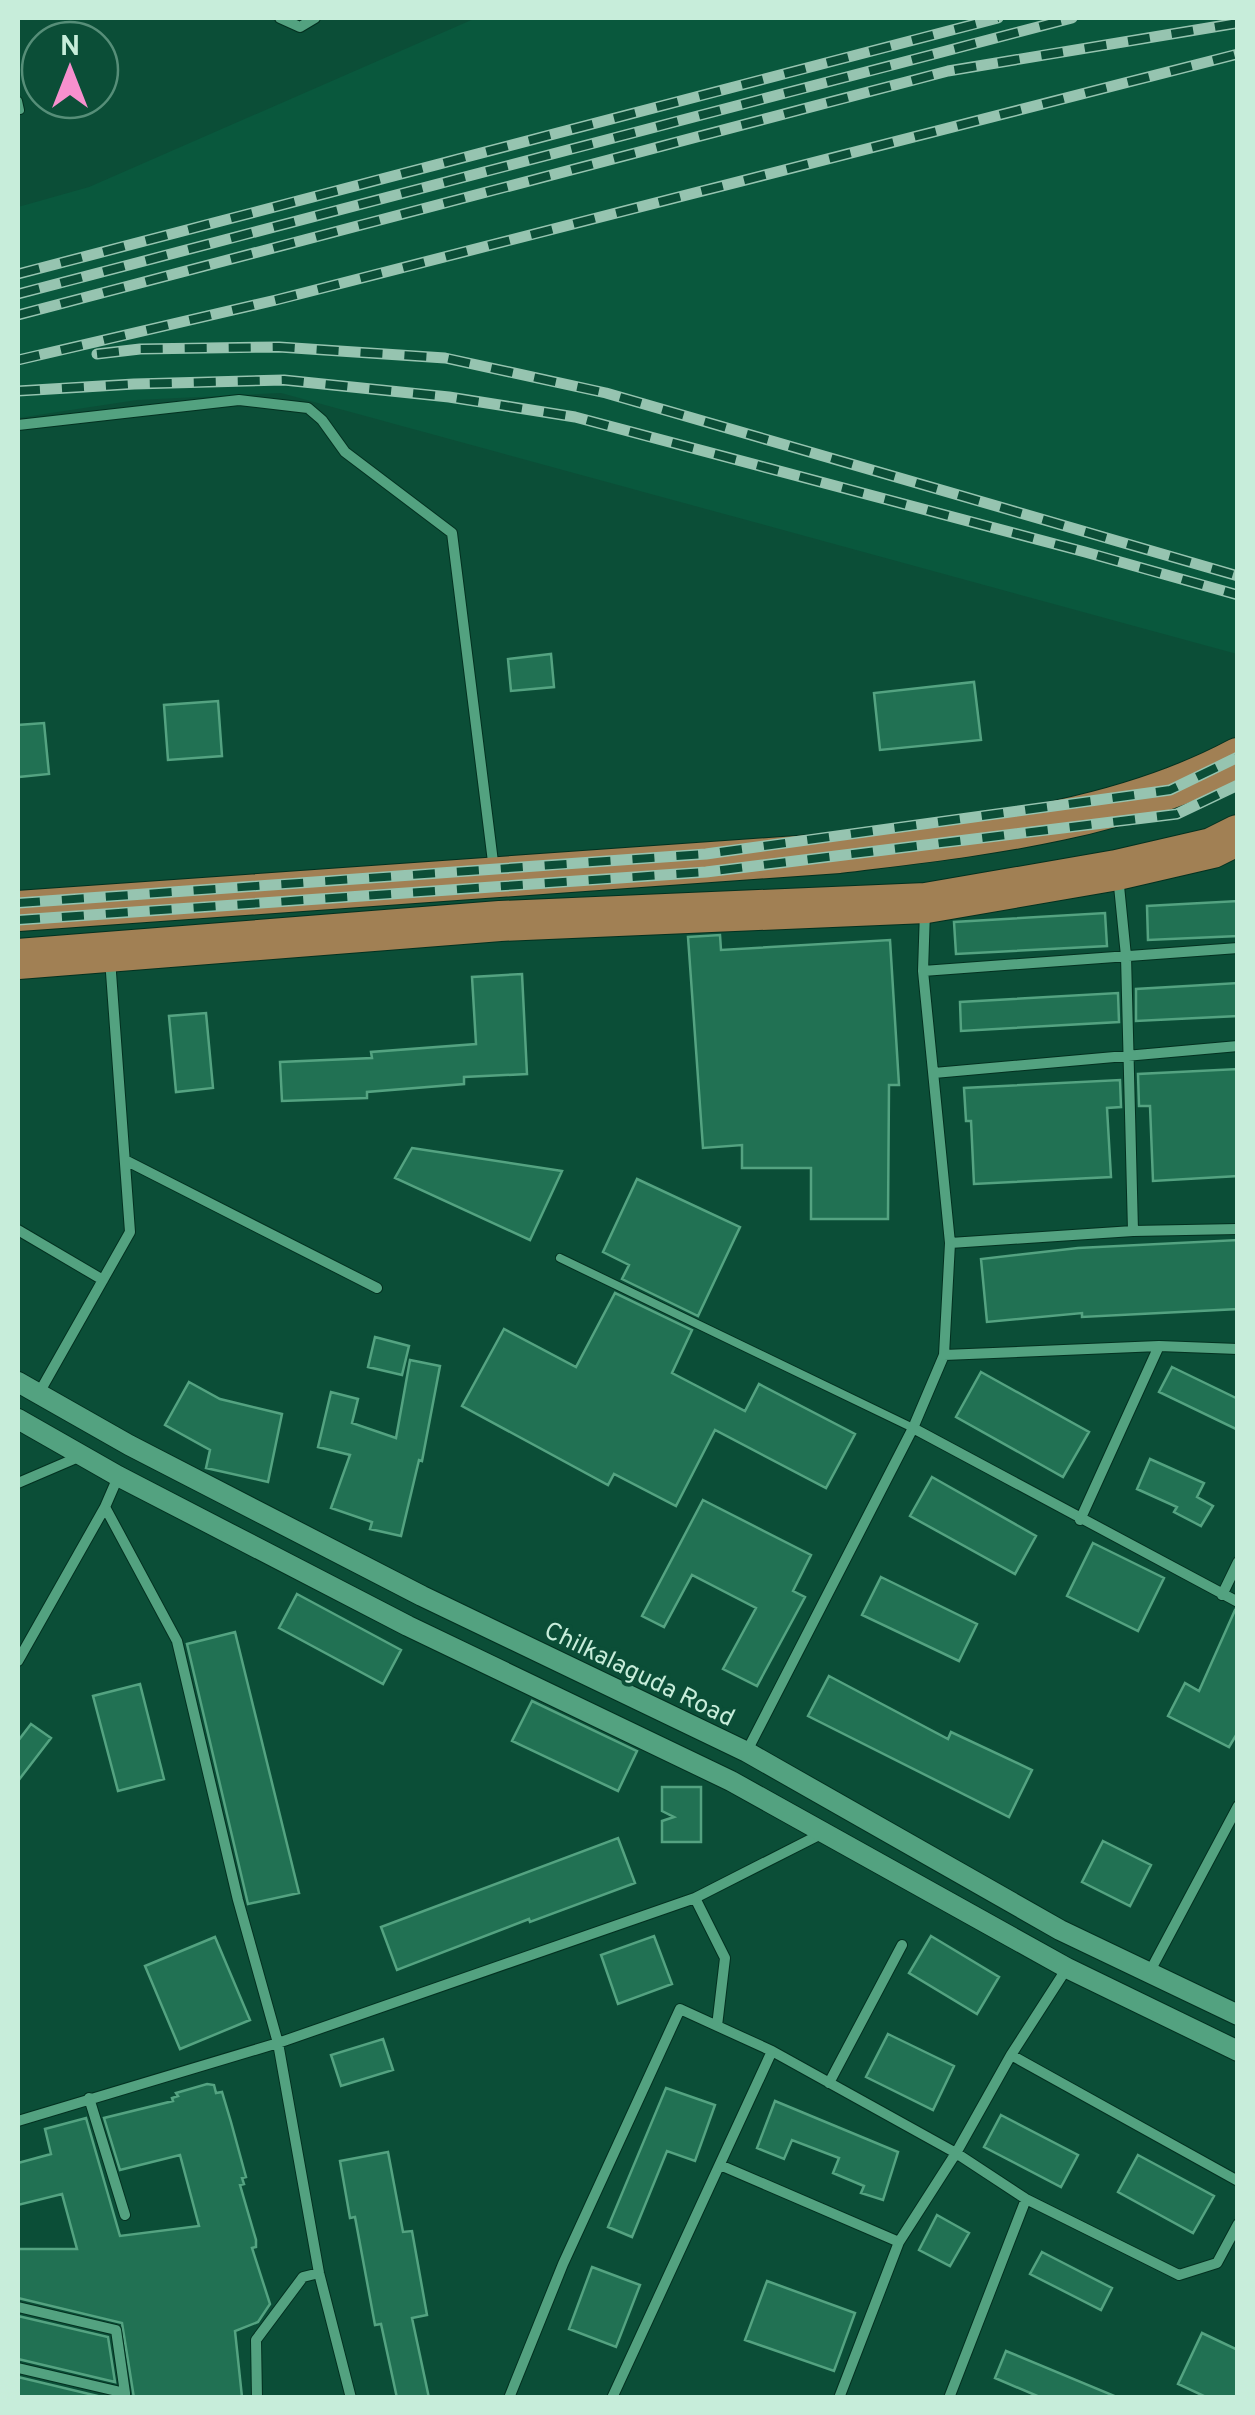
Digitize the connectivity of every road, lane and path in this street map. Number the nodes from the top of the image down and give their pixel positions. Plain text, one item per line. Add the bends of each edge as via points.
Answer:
1 (280, 18) edge
2 (315, 18) edge
3 (18, 425) edge
4 (1238, 758) edge
5 (1238, 835) edge
6 (1117, 870) junction
7 (494, 878) junction
8 (926, 903) junction
9 (18, 911) edge
10 (1238, 948) edge
11 (110, 954) junction
12 (1126, 956) junction
13 (18, 959) edge
14 (924, 971) junction
15 (1238, 1046) edge
16 (1129, 1055) junction
17 (934, 1074) junction
18 (125, 1160) junction
19 (1238, 1229) edge
20 (18, 1230) edge
21 (1133, 1231) junction
22 (950, 1243) junction
23 (560, 1258) dead end
24 (103, 1280) junction
25 (377, 1288) dead end
26 (1159, 1346) junction
27 (1238, 1349) edge
28 (944, 1355) junction
29 (18, 1382) edge
30 (38, 1394) junction
31 (18, 1419) edge
32 (914, 1428) junction
33 (82, 1456) junction
34 (118, 1476) junction
35 (18, 1482) edge
36 (105, 1508) junction
37 (1080, 1520) junction
38 (1238, 1562) edge
39 (1222, 1595) junction
40 (1238, 1602) edge
41 (18, 1661) edge
42 (747, 1752) junction
43 (1238, 1806) edge
44 (825, 1832) junction
45 (695, 1898) junction
46 (902, 1945) dead end
47 (1067, 1968) junction
48 (1148, 1973) junction
49 (1238, 2015) edge
50 (717, 2026) junction
51 (278, 2043) junction
52 (772, 2051) junction
53 (1238, 2051) edge
54 (1011, 2056) junction
55 (829, 2083) junction
56 (89, 2098) junction
57 (18, 2121) edge
58 (956, 2153) junction
59 (720, 2164) junction
60 (1238, 2182) edge
61 (1026, 2198) junction
62 (125, 2216) dead end
63 (1238, 2224) edge
64 (898, 2242) junction
65 (319, 2273) junction
66 (18, 2307) edge
67 (18, 2368) edge
68 (125, 2395) edge
69 (256, 2398) edge
70 (352, 2398) edge
71 (509, 2398) edge
72 (612, 2398) edge
73 (838, 2398) edge
74 (950, 2398) edge

1 - 2 street via 300,27
3 - 7 street via 239,400 308,408 345,452 452,533
4 - 7 main road via 1122,805 938,841
5 - 6 main road via 1212,848
6 - 8 main road
6 - 12 street
7 - 9 main road
8 - 11 main road via 500,921
8 - 14 street
10 - 12 street
11 - 13 main road
11 - 18 street
12 - 14 street
12 - 16 street
14 - 17 street
15 - 16 street
16 - 17 street
16 - 21 street
17 - 22 street
18 - 24 street via 130,1232
18 - 25 street
19 - 21 street
20 - 24 street
21 - 22 street
22 - 28 street
23 - 32 lane
24 - 30 street
26 - 27 street
26 - 28 street
26 - 37 street
28 - 32 street
29 - 30 main road, Chilkalaguda Road
30 - 42 main road, Chilkalaguda Road via 422,1596
31 - 33 main road
32 - 37 street
32 - 42 street
33 - 34 main road
33 - 35 street
34 - 36 street
34 - 44 main road
36 - 41 street
36 - 51 street via 176,1640
37 - 39 street
38 - 39 street
39 - 40 street
42 - 48 main road, Chilkalaguda Road
43 - 48 street
44 - 45 street
44 - 47 main road
45 - 50 street via 724,1958
45 - 51 street
46 - 55 street
47 - 53 main road
47 - 54 street
48 - 49 main road, Chilkalaguda Road
50 - 52 street
50 - 71 street via 680,2009
51 - 56 street
51 - 65 street
52 - 55 street
52 - 59 street
54 - 58 street
54 - 60 street
55 - 58 street
56 - 57 street
56 - 62 street
58 - 61 street
58 - 64 street
59 - 64 street
59 - 72 street
61 - 63 street via 1179,2275 1216,2263
61 - 74 street
64 - 73 street
65 - 69 street via 303,2277 256,2340
65 - 70 street
66 - 68 street via 116,2330
67 - 68 street

